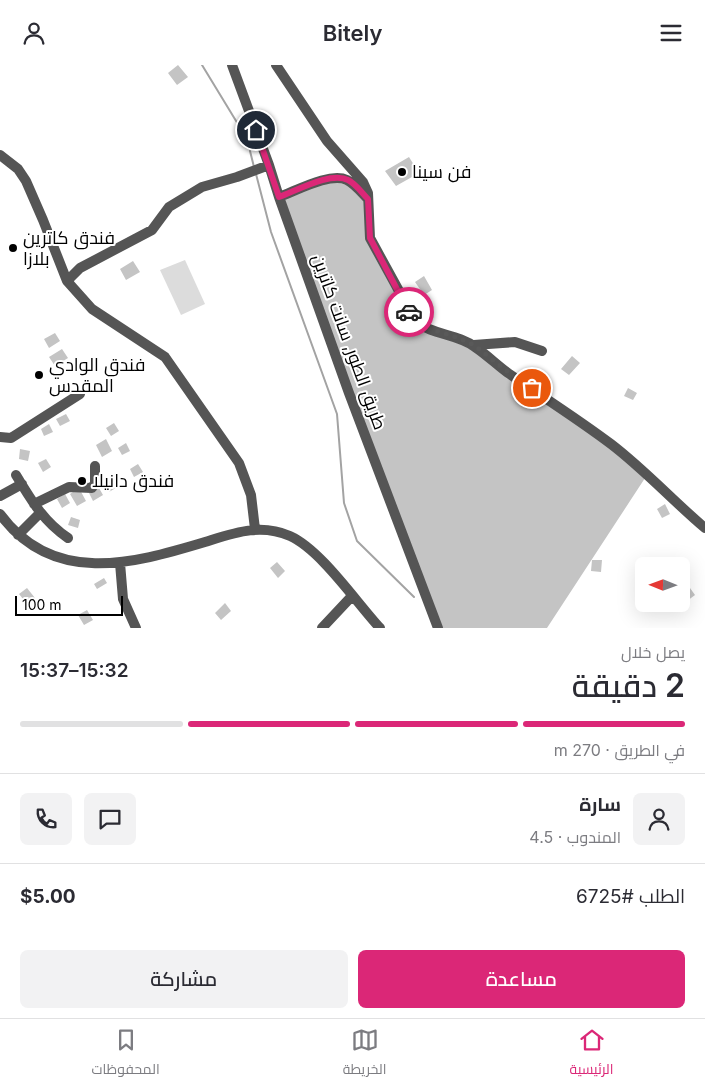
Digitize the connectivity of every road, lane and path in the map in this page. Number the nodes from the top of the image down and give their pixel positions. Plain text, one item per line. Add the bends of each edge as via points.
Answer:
1 (232, 65) edge
2 (276, 65) edge
3 (0, 155) edge
4 (269, 165) junction
5 (279, 197) junction
6 (368, 199) junction
7 (67, 281) junction
8 (474, 345) junction
9 (542, 351) dead end
10 (80, 394) dead end
11 (0, 437) edge
12 (96, 466) dead end
13 (0, 496) edge
14 (34, 504) junction
15 (40, 513) junction
16 (0, 514) edge
17 (705, 528) edge
18 (255, 529) junction
19 (18, 535) junction
20 (68, 538) dead end
21 (120, 563) junction
22 (352, 596) junction
23 (136, 628) edge
24 (322, 628) edge
25 (380, 628) edge
26 (438, 628) edge

1 - 4 street, طريق الطور, سانت كاترين
2 - 6 street via 327,141 363,182
3 - 7 street via 18,169 26,181
4 - 5 street, طريق الطور, سانت كاترين
4 - 7 street via 202,187 169,207 152,230 80,268
5 - 6 street via 336,177 352,183
5 - 26 street, طريق الطور, سانت كاترين
6 - 8 street via 370,238 412,317 426,328
7 - 18 street via 92,309 165,357 238,463 251,495
8 - 9 street via 515,342
8 - 17 street via 612,445
10 - 11 street via 13,437
12 - 14 street via 92,488 69,487
13 - 14 street via 19,480
14 - 15 street
15 - 19 street
15 - 20 street
16 - 19 street
18 - 21 street
18 - 22 street via 279,532 301,543
19 - 21 street via 53,556 81,562
21 - 23 street via 124,599
22 - 24 street
22 - 25 street

